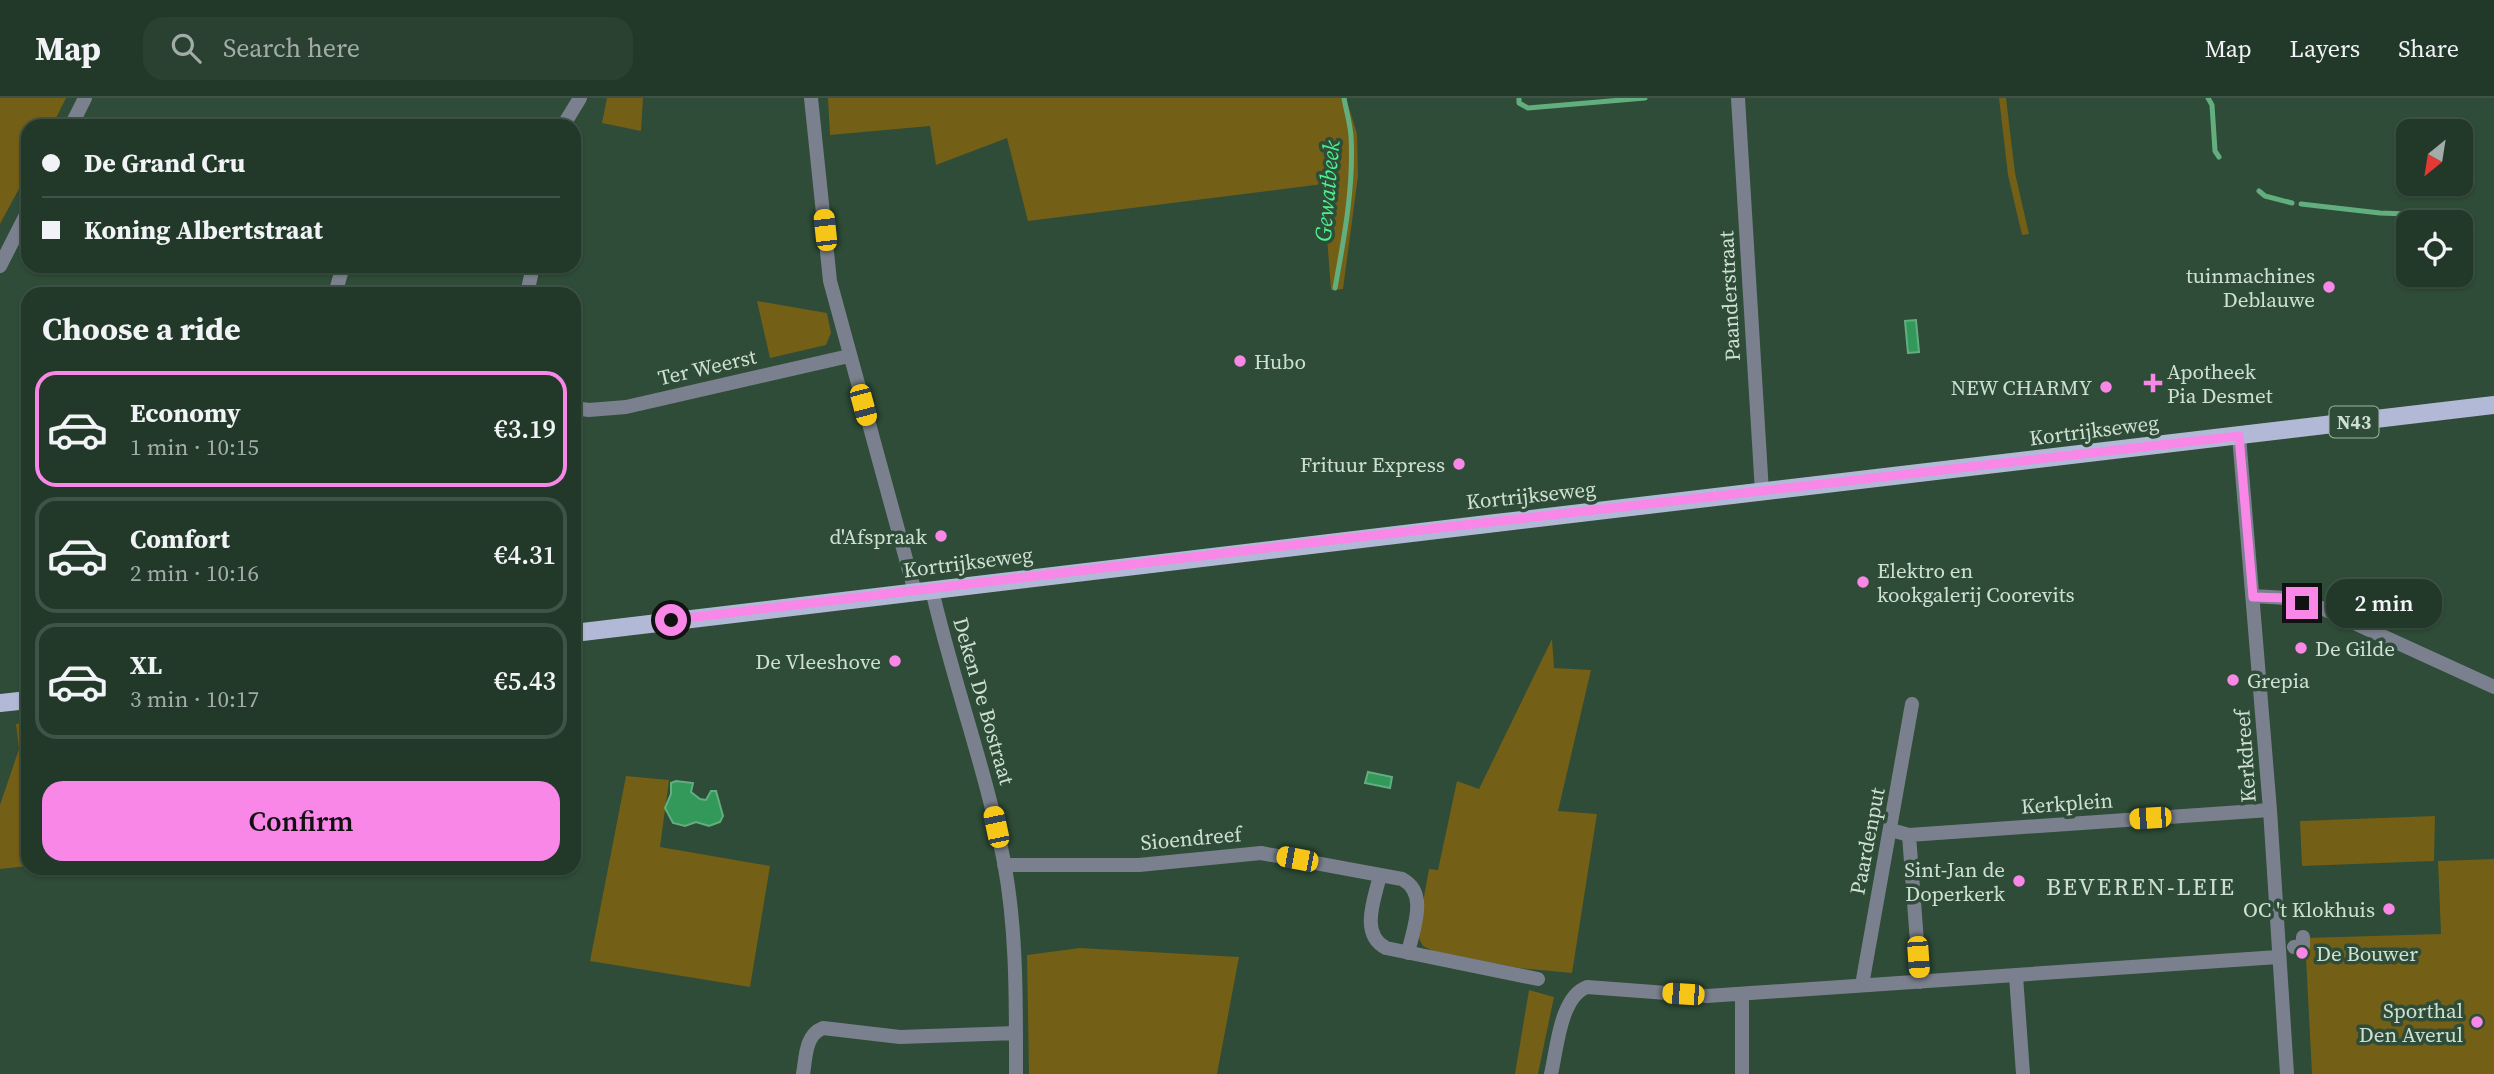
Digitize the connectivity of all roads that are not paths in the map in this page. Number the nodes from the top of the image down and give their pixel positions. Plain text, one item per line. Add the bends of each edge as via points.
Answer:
1 (85, 98) edge
2 (580, 98) edge
3 (811, 98) edge
4 (1738, 98) edge
5 (74, 119) edge
6 (567, 119) edge
7 (21, 225) edge
8 (0, 266) edge
9 (849, 356) junction
10 (2494, 405) edge
11 (581, 409) edge
12 (2239, 436) junction
13 (1762, 492) junction
14 (923, 591) junction
15 (2253, 597) junction
16 (581, 632) edge
17 (2494, 687) edge
18 (21, 701) edge
19 (0, 703) edge
20 (1912, 704) dead end
21 (2270, 810) junction
22 (1891, 830) junction
23 (1909, 835) junction
24 (1004, 865) junction
25 (1380, 874) junction
26 (1409, 953) junction
27 (2278, 957) junction
28 (2016, 976) junction
29 (1538, 979) dead end
30 (1920, 982) junction
31 (1862, 985) junction
32 (1742, 995) junction
33 (1016, 1033) junction
34 (803, 1074) edge
35 (1016, 1074) edge
36 (1551, 1074) edge
37 (1742, 1074) edge
38 (2023, 1074) edge
39 (2287, 1074) edge

1 - 5 street
2 - 6 street
3 - 9 street, Deken De Bostraat via 830,281
4 - 13 street, Paanderstraat
7 - 8 street
9 - 11 street, Ter Weerst via 626,407
9 - 14 street, Deken De Bostraat
10 - 12 main road, Kortrijkseweg / N43
12 - 13 main road, Kortrijkseweg / N43
12 - 15 street, Kerkdreef
13 - 14 main road, Kortrijkseweg / N43
14 - 16 main road, Kortrijkseweg / N43
14 - 24 street, Deken De Bostraat via 992,808
15 - 17 street via 2286,598 2319,607
15 - 21 street, Kerkdreef
18 - 19 main road
20 - 22 street, Paardenput
21 - 23 street, Kerkplein
21 - 27 street, Kerkdreef
22 - 23 street, Kerkplein
22 - 31 street, Paardenput
23 - 30 street
24 - 25 street, Sioendreef via 1139,865 1261,853
24 - 33 street, Deken De Bostraat via 1015,954
25 - 26 street, Sioendreef via 1406,881 1417,893
25 - 26 street via 1370,922 1372,935 1382,946
26 - 29 street
27 - 28 street
27 - 39 street, Kerkdreef
28 - 30 street
28 - 38 street
30 - 31 street
31 - 32 street
32 - 36 street via 1587,987 1574,995 1566,1010
32 - 37 street
33 - 34 street via 893,1037 823,1028 810,1038
33 - 35 street, Deken De Bostraat

